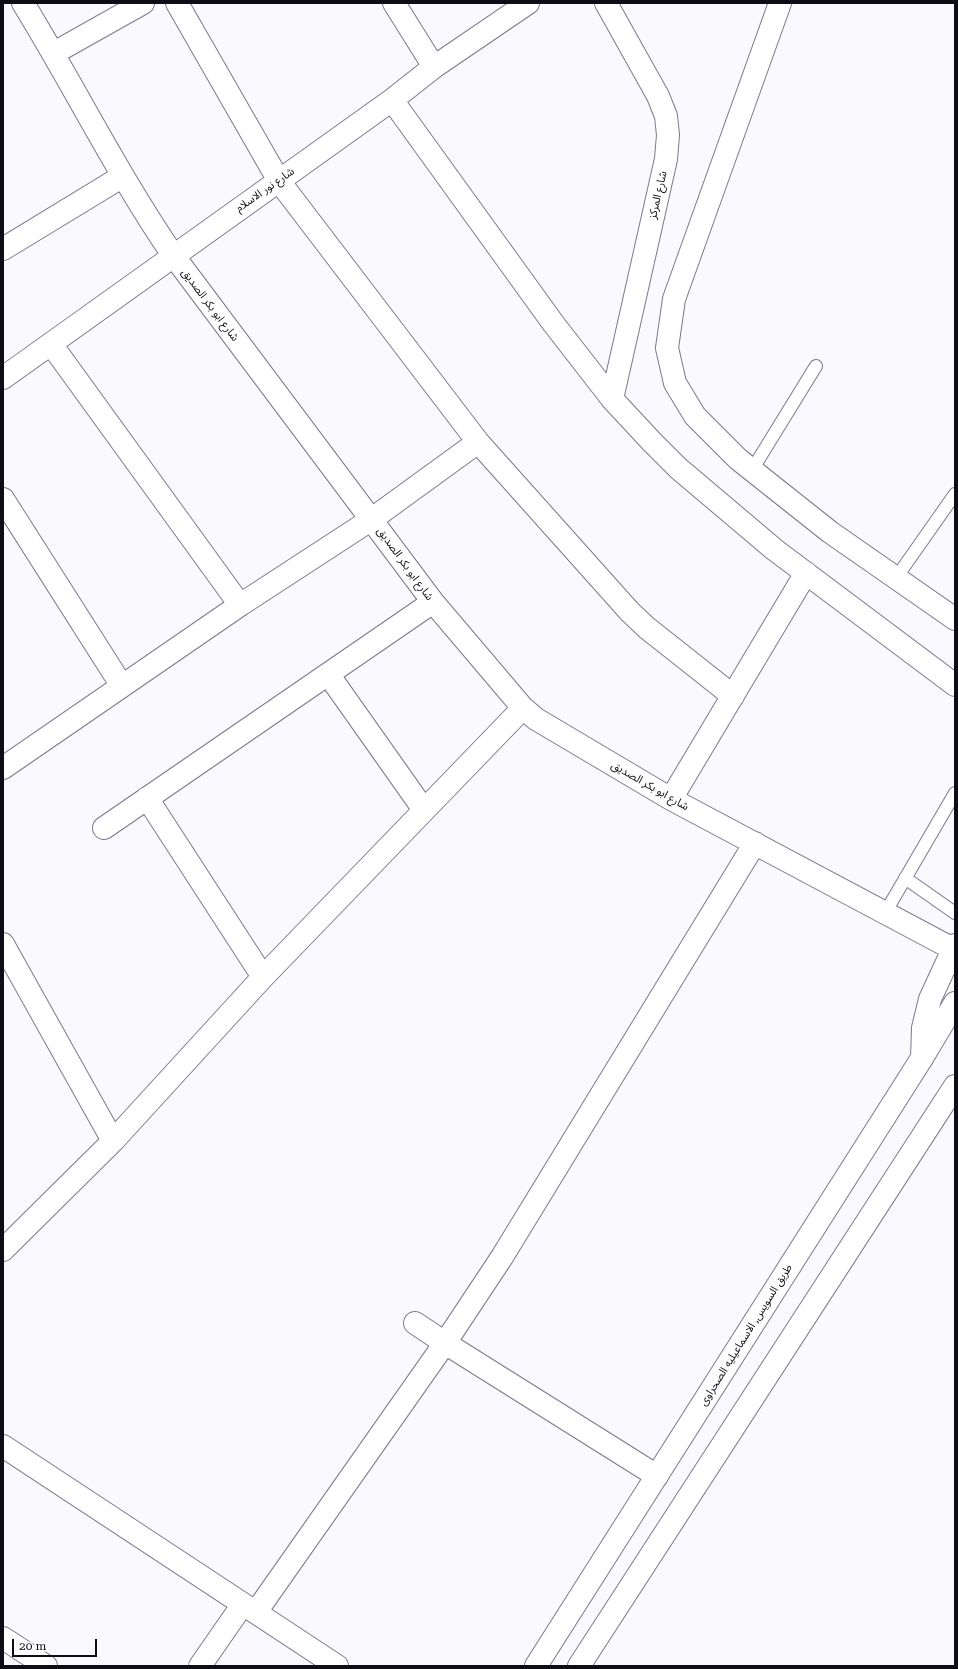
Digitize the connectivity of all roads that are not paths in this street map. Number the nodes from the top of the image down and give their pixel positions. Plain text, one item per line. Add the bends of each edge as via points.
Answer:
1 (23, 3) edge
2 (143, 3) edge
3 (177, 3) edge
4 (394, 3) edge
5 (528, 3) edge
6 (606, 3) edge
7 (780, 3) edge
8 (54, 53) junction
9 (434, 67) junction
10 (392, 100) junction
11 (123, 176) junction
12 (279, 181) junction
13 (3, 249) edge
14 (174, 255) junction
15 (51, 344) junction
16 (816, 366) dead end
17 (3, 378) edge
18 (612, 399) junction
19 (478, 442) junction
20 (752, 470) junction
21 (955, 494) edge
22 (3, 499) edge
23 (372, 519) junction
24 (806, 573) junction
25 (896, 578) junction
26 (433, 602) junction
27 (240, 605) junction
28 (955, 618) edge
29 (328, 674) junction
30 (955, 685) edge
31 (122, 686) junction
32 (733, 696) junction
33 (523, 708) junction
34 (3, 768) edge
35 (955, 792) edge
36 (146, 798) junction
37 (671, 799) junction
38 (424, 810) junction
39 (104, 828) dead end
40 (755, 843) junction
41 (905, 878) junction
42 (885, 913) junction
43 (955, 913) edge
44 (3, 944) edge
45 (954, 947) edge
46 (263, 976) junction
47 (955, 1003) edge
48 (922, 1058) junction
49 (955, 1086) edge
50 (113, 1141) junction
51 (3, 1250) edge
52 (415, 1323) dead end
53 (445, 1344) junction
54 (3, 1446) edge
55 (657, 1476) junction
56 (250, 1608) junction
57 (3, 1638) edge
58 (46, 1666) edge
59 (200, 1666) edge
60 (338, 1666) edge
61 (536, 1666) edge
62 (579, 1666) edge

1 - 8 main road, شارع ابو بكر الصديق
2 - 8 main road
3 - 12 main road
4 - 9 main road
5 - 9 main road, شارع نور الاسلام
6 - 18 main road, شارع المركز via 658,96 666,116 668,136 666,159
7 - 20 main road via 674,299 667,348 675,383 695,416
8 - 11 main road, شارع ابو بكر الصديق
9 - 10 main road, شارع نور الاسلام
10 - 12 main road, شارع نور الاسلام
10 - 18 main road via 553,323
11 - 13 main road
11 - 14 main road, شارع ابو بكر الصديق via 147,218
12 - 14 main road, شارع نور الاسلام
12 - 19 main road
14 - 15 main road, شارع نور الاسلام
14 - 23 main road, شارع ابو بكر الصديق
15 - 17 main road, شارع نور الاسلام
15 - 27 main road
16 - 20 lane
18 - 24 main road via 678,468
19 - 23 main road
19 - 32 main road via 630,612
20 - 25 main road via 830,532
21 - 25 lane
22 - 31 main road
23 - 26 main road, شارع ابو بكر الصديق
23 - 27 main road
24 - 30 main road
24 - 32 main road
25 - 28 main road
26 - 29 main road
26 - 33 main road, شارع ابو بكر الصديق
27 - 31 main road
29 - 36 main road
29 - 38 main road
31 - 34 main road
32 - 37 main road
33 - 37 main road, شارع ابو بكر الصديق via 536,719
33 - 38 main road
35 - 41 lane
36 - 39 main road
36 - 46 main road
37 - 40 main road, شارع ابو بكر الصديق
38 - 46 main road
40 - 42 main road, شارع ابو بكر الصديق
40 - 53 main road via 502,1257
41 - 42 lane
41 - 43 lane
42 - 45 main road, شارع ابو بكر الصديق
44 - 50 main road
45 - 48 main road via 930,999 923,1028
46 - 50 main road
47 - 48 main road, طريق السويس, الاسماعيليه الصحراوى
48 - 55 main road, طريق السويس, الاسماعيليه الصحراوى
49 - 62 main road
50 - 51 main road
52 - 53 main road
53 - 55 main road
53 - 56 main road
54 - 56 main road
55 - 61 main road, طريق السويس, الاسماعيليه الصحراوى
56 - 59 main road
56 - 60 main road
57 - 58 main road

